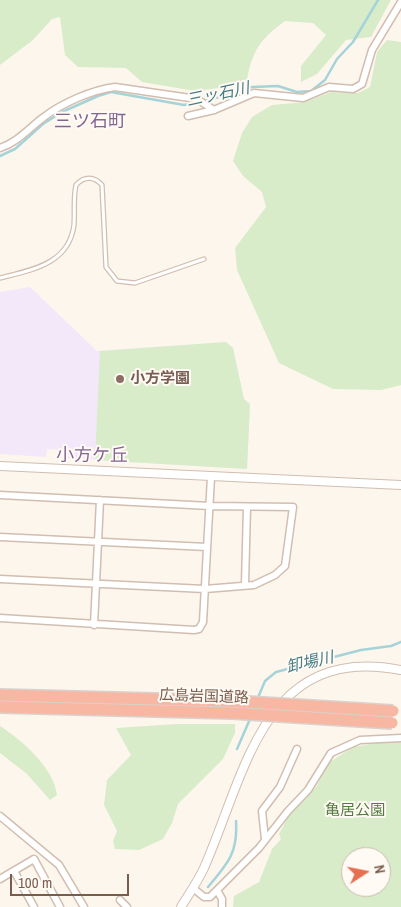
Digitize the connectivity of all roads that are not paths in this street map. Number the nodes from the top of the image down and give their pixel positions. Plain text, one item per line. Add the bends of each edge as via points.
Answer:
1 (401, 2) edge
2 (213, 109) junction
3 (188, 116) dead end
4 (0, 148) edge
5 (204, 259) dead end
6 (0, 278) edge
7 (0, 466) edge
8 (211, 477) junction
9 (401, 485) edge
10 (0, 495) edge
11 (100, 500) junction
12 (210, 506) junction
13 (247, 506) junction
14 (0, 537) edge
15 (98, 542) junction
16 (207, 547) junction
17 (0, 579) edge
18 (96, 584) junction
19 (245, 584) junction
20 (205, 590) junction
21 (0, 618) edge
22 (94, 624) junction
23 (401, 670) edge
24 (3, 701) edge
25 (397, 712) edge
26 (397, 724) edge
27 (401, 738) edge
28 (297, 749) dead end
29 (0, 816) edge
30 (265, 839) junction
31 (14, 871) junction
32 (0, 879) edge
33 (193, 888) junction
34 (217, 890) junction
35 (120, 900) dead end
36 (34, 907) edge
37 (60, 907) edge
38 (84, 907) edge
39 (127, 907) edge
40 (180, 907) edge
41 (222, 907) edge

1 - 2 street via 372,50 362,84 353,89 329,87 303,98 254,93
2 - 3 street
2 - 4 street via 197,99 105,88 54,109 19,138
5 - 6 lane via 135,283 117,281 106,267 102,185 86,178 76,185 74,228 61,254 43,266
7 - 8 street
8 - 9 street
8 - 12 street
10 - 11 street
11 - 12 street
11 - 15 street
12 - 13 street
12 - 16 street
13 - 19 street
13 - 19 street via 293,507 285,566 264,581
14 - 15 street
15 - 16 street
15 - 18 street
16 - 20 street
17 - 18 street
18 - 20 street
18 - 22 street
19 - 20 street
20 - 22 street via 202,624 197,630
21 - 22 street
23 - 33 street via 372,666 333,671 294,690 283,700 253,744
24 - 25 highway, 広島岩国道路, bridge via 231,701
24 - 26 highway, 広島岩国道路, bridge
27 - 30 street via 360,740 331,753 308,790
28 - 30 street via 280,787 262,811
29 - 38 street via 59,865
30 - 34 street via 260,848
31 - 32 street
31 - 36 street
31 - 37 street via 34,859
33 - 34 street via 204,897 210,897
33 - 40 street
34 - 41 street
35 - 39 street

